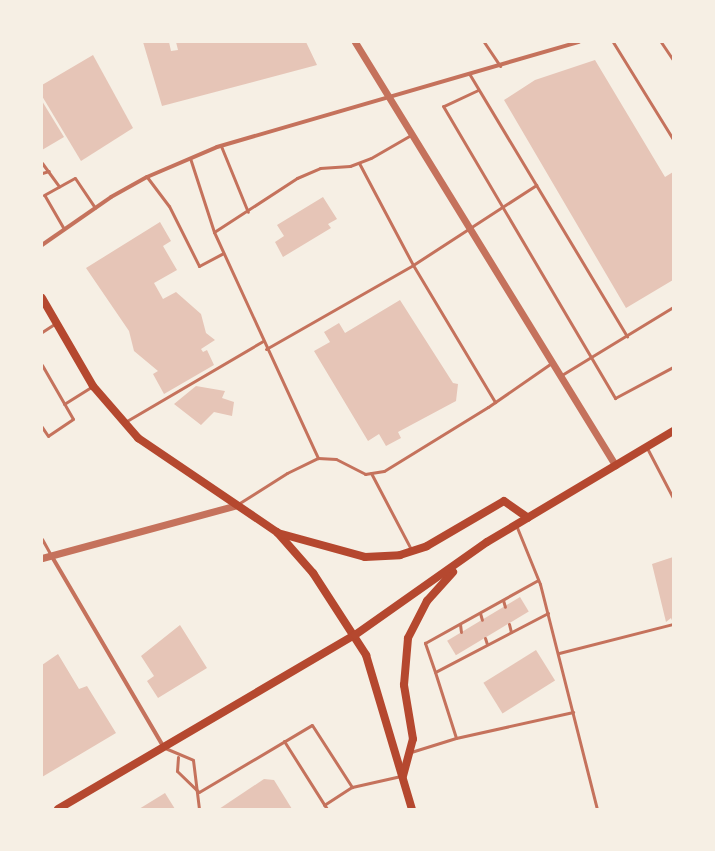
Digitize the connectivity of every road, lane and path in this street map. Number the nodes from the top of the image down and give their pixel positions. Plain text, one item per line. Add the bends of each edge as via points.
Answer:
1 (355, 42) edge
2 (484, 42) edge
3 (579, 42) edge
4 (613, 42) edge
5 (661, 42) edge
6 (673, 60) edge
7 (500, 66) junction
8 (470, 75) junction
9 (478, 90) junction
10 (389, 99) junction
11 (411, 135) junction
12 (673, 138) edge
13 (221, 146) junction
14 (190, 158) junction
15 (42, 163) edge
16 (358, 163) junction
17 (49, 171) junction
18 (42, 173) edge
19 (147, 177) junction
20 (536, 185) junction
21 (59, 186) junction
22 (43, 195) edge
23 (95, 208) junction
24 (502, 208) junction
25 (248, 212) junction
26 (64, 229) junction
27 (469, 230) junction
28 (214, 232) junction
29 (42, 246) edge
30 (223, 253) junction
31 (413, 265) junction
32 (42, 299) edge
33 (673, 307) edge
34 (56, 323) junction
35 (42, 332) edge
36 (627, 336) junction
37 (263, 341) junction
38 (266, 348) junction
39 (590, 357) junction
40 (550, 364) junction
41 (42, 365) edge
42 (673, 367) edge
43 (43, 370) edge
44 (558, 377) junction
45 (93, 386) junction
46 (495, 402) junction
47 (64, 404) junction
48 (124, 423) junction
49 (42, 427) edge
50 (673, 431) edge
51 (646, 446) junction
52 (318, 458) junction
53 (615, 465) junction
54 (371, 473) junction
55 (673, 498) edge
56 (237, 505) junction
57 (528, 518) junction
58 (516, 525) junction
59 (277, 532) junction
60 (42, 539) edge
61 (412, 551) junction
62 (52, 555) junction
63 (42, 558) edge
64 (462, 562) junction
65 (538, 580) junction
66 (503, 600) junction
67 (505, 607) dead end
68 (480, 613) junction
69 (548, 613) junction
70 (482, 620) dead end
71 (460, 624) junction
72 (509, 624) dead end
73 (673, 624) edge
74 (462, 632) dead end
75 (511, 632) junction
76 (355, 635) junction
77 (485, 638) dead end
78 (487, 644) junction
79 (465, 650) dead end
80 (559, 653) junction
81 (466, 655) junction
82 (435, 672) junction
83 (573, 712) junction
84 (456, 738) junction
85 (284, 741) junction
86 (163, 746) junction
87 (411, 752) junction
88 (178, 757) junction
89 (403, 776) junction
90 (352, 787) junction
91 (199, 792) junction
92 (324, 805) junction
93 (58, 809) edge
94 (199, 809) edge
95 (327, 809) edge
96 (412, 809) edge
97 (597, 809) edge

1 - 10 street
2 - 7 lane
3 - 7 street
4 - 12 lane
5 - 6 lane
7 - 8 street
8 - 9 lane
8 - 10 street
9 - 20 lane
9 - 24 lane via 443,106
10 - 11 street
10 - 13 street
11 - 16 lane
11 - 27 street
13 - 14 street
13 - 25 lane
14 - 19 street
14 - 28 lane
15 - 17 lane
16 - 25 lane via 320,168 297,178 271,192
16 - 31 lane
17 - 18 lane
17 - 21 lane
19 - 23 street
19 - 30 lane via 169,206 199,266
20 - 24 lane
20 - 36 lane
21 - 22 lane
21 - 23 lane via 75,178
22 - 26 lane
23 - 26 street
24 - 27 lane
24 - 39 lane
25 - 28 lane
26 - 29 street
27 - 31 lane
27 - 40 street
28 - 30 lane
30 - 37 lane
31 - 38 lane
31 - 46 lane
32 - 34 main road
33 - 36 lane
34 - 35 lane
34 - 45 main road
36 - 39 lane
37 - 38 lane
37 - 48 lane
38 - 52 lane
39 - 42 lane via 615,398
39 - 44 lane
40 - 44 street
40 - 46 lane
41 - 43 lane
43 - 47 lane
44 - 53 street
45 - 47 lane
45 - 48 main road
46 - 54 lane via 384,471
47 - 49 lane via 73,419 48,436
48 - 56 main road via 165,460
50 - 51 main road
51 - 53 main road
51 - 55 lane
52 - 54 lane via 336,459 365,474
52 - 56 lane via 287,473
53 - 57 main road
54 - 61 lane
56 - 59 main road
56 - 62 street
57 - 58 main road
57 - 61 main road via 504,501 447,536
58 - 64 main road
58 - 65 lane
59 - 61 main road via 365,557
59 - 76 main road via 313,573
60 - 62 lane
62 - 63 street
62 - 86 street
64 - 76 main road
64 - 87 main road via 426,601 408,638 404,685 413,739
65 - 66 lane
65 - 69 lane
66 - 67 lane
66 - 68 lane
68 - 70 lane
68 - 71 lane
69 - 75 lane
69 - 80 lane
71 - 74 lane
71 - 82 lane via 425,644
72 - 75 lane
73 - 80 lane
75 - 78 lane
76 - 86 main road
76 - 89 main road via 378,691
77 - 78 lane
78 - 81 lane
79 - 81 lane
80 - 83 lane
81 - 82 lane
82 - 84 lane
83 - 84 lane
83 - 97 lane
84 - 87 lane
85 - 90 lane via 312,725
85 - 91 lane
85 - 92 lane
86 - 88 lane
86 - 93 main road
87 - 89 main road
88 - 91 lane via 178,771
88 - 91 lane via 193,760
89 - 90 lane
89 - 96 main road
90 - 92 lane
91 - 94 lane
92 - 95 lane

